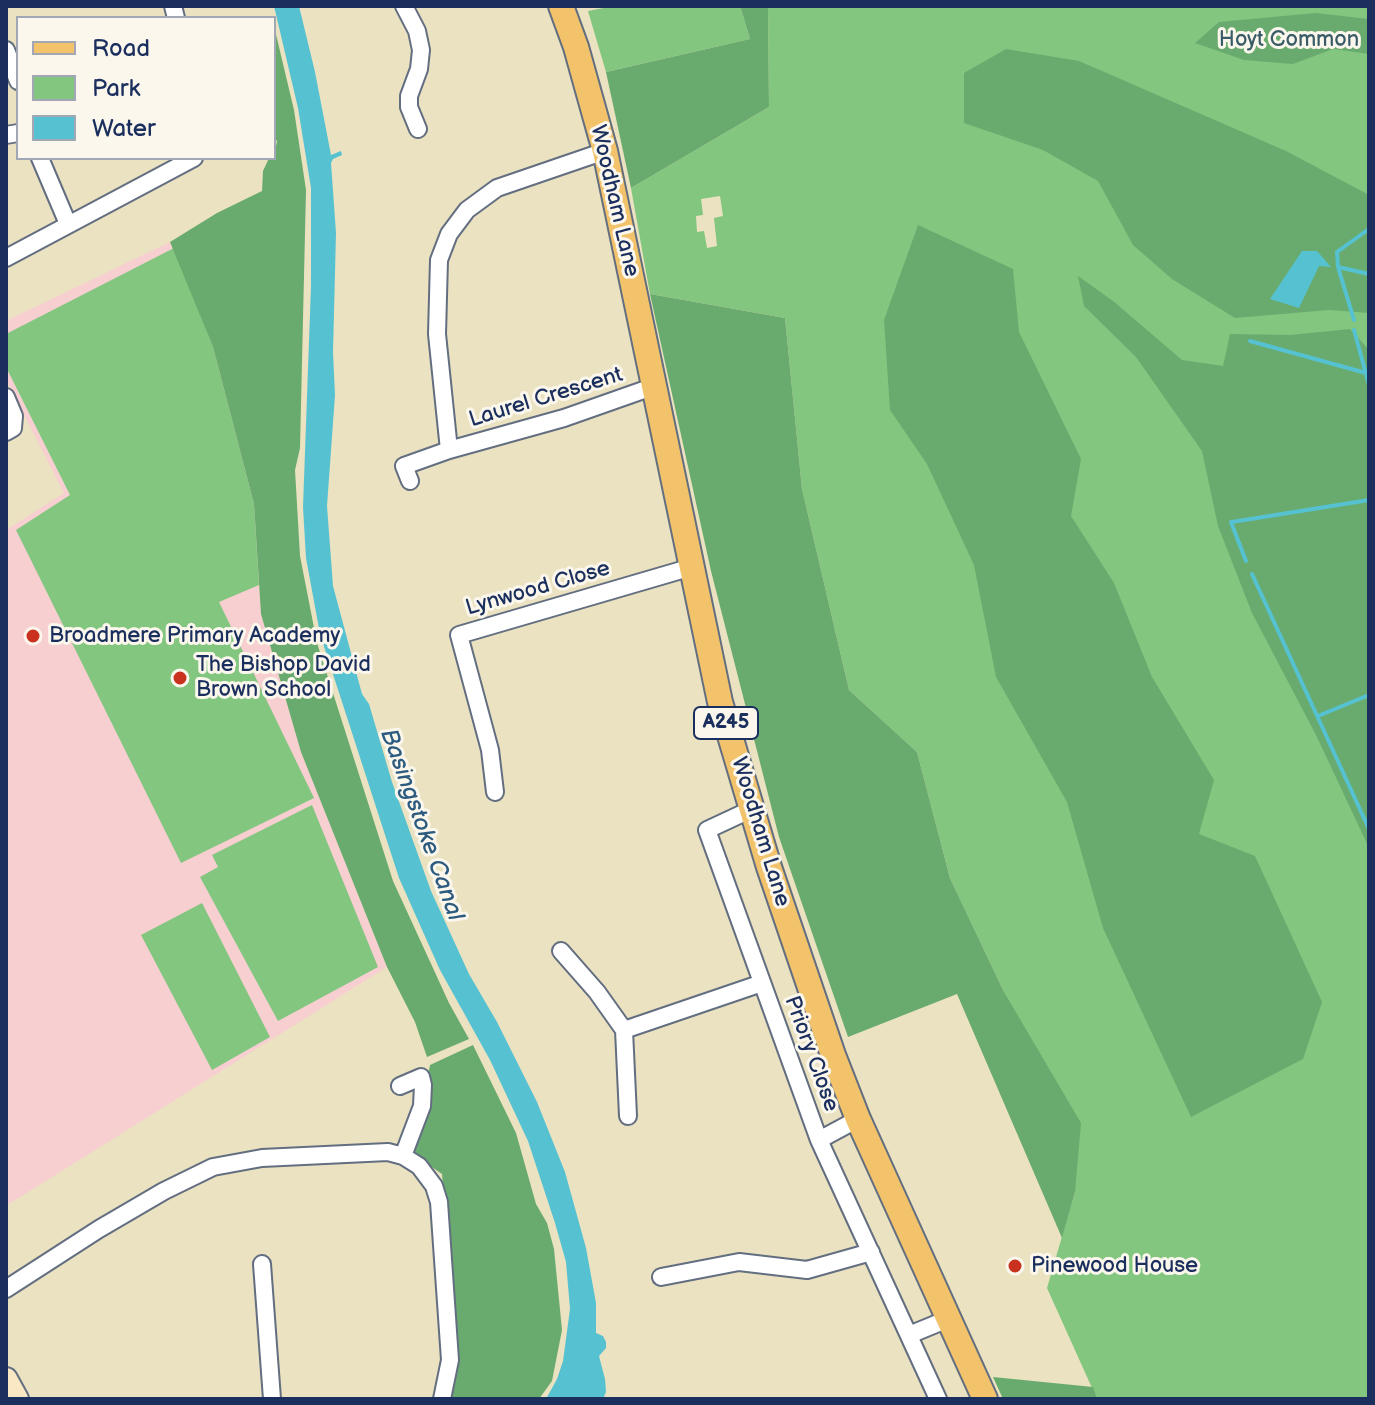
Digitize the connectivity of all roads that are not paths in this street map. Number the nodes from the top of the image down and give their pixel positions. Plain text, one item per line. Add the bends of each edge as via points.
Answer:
1 (404, 6) edge
2 (561, 6) edge
3 (6, 50) edge
4 (16, 76) edge
5 (418, 129) dead end
6 (605, 151) junction
7 (41, 160) edge
8 (190, 160) edge
9 (68, 224) junction
10 (6, 258) edge
11 (655, 386) junction
12 (6, 397) edge
13 (10, 430) edge
14 (449, 450) junction
15 (410, 481) dead end
16 (692, 567) junction
17 (495, 792) dead end
18 (752, 809) junction
19 (561, 951) dead end
20 (762, 983) junction
21 (624, 1030) junction
22 (400, 1086) dead end
23 (628, 1116) dead end
24 (858, 1119) junction
25 (819, 1140) junction
26 (403, 1156) junction
27 (871, 1252) junction
28 (262, 1264) dead end
29 (661, 1277) dead end
30 (6, 1289) edge
31 (948, 1319) junction
32 (909, 1335) junction
33 (6, 1379) edge
34 (17, 1399) edge
35 (272, 1399) edge
36 (442, 1399) edge
37 (938, 1399) edge
38 (985, 1399) edge

1 - 5 street via 421,50 409,96
2 - 6 main road, Woodham Lane / A245
3 - 4 street
6 - 11 main road, Woodham Lane / A245
6 - 14 street, Laurel Crescent via 497,188 467,210 449,234 439,260 437,334
7 - 9 street
8 - 9 street
9 - 10 street
11 - 14 street, Laurel Crescent
11 - 16 main road, Woodham Lane / A245
12 - 13 street via 14,412
14 - 15 street, Laurel Crescent via 404,466
16 - 17 street, Lynwood Close via 459,635 490,750
16 - 18 main road, Woodham Lane / A245 via 720,702
18 - 20 street, Priory Close via 707,830
18 - 24 main road, Woodham Lane / A245
19 - 21 street
20 - 21 street, Priory Close
20 - 25 street, Priory Close
21 - 23 street
22 - 26 street via 421,1077 423,1085 422,1106
24 - 25 street
24 - 31 main road, Woodham Lane / A245
25 - 27 street, Priory Close
26 - 30 street via 328,1153 213,1167 99,1229
26 - 36 street via 429,1177 439,1202 450,1360
27 - 29 street via 807,1270 739,1262
27 - 32 street, Priory Close
28 - 35 street
31 - 32 street
31 - 38 main road, Woodham Lane / A245
32 - 37 street, Priory Close
33 - 34 street

